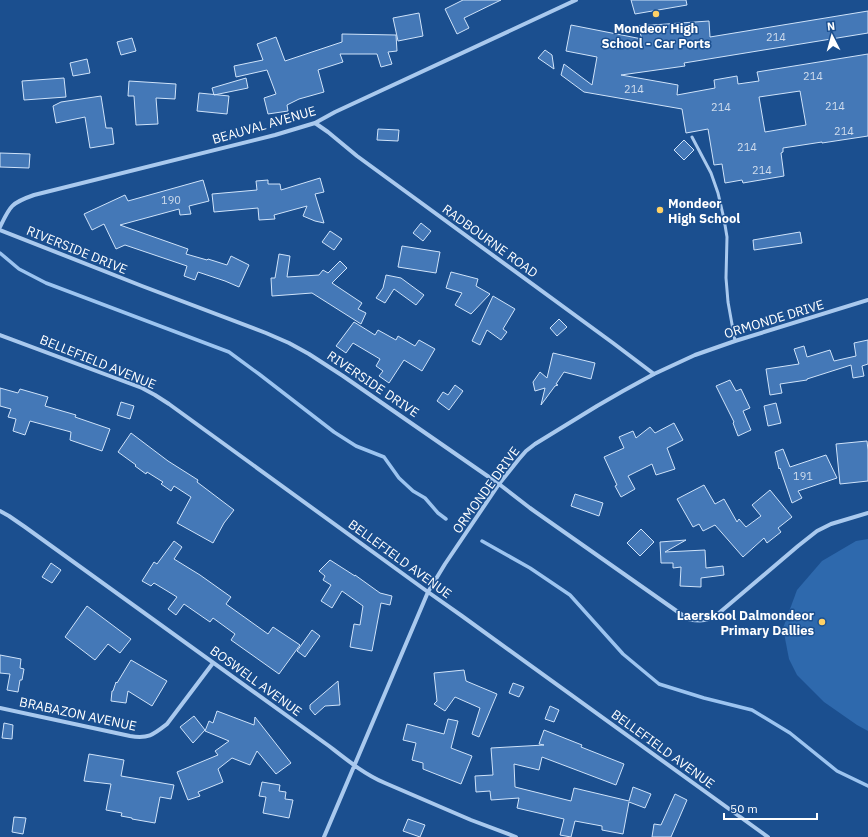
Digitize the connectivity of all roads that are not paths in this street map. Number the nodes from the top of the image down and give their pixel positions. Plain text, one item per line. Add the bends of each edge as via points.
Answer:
1 (576, 0) edge
2 (315, 122) junction
3 (692, 137) dead end
4 (0, 229) edge
5 (868, 300) edge
6 (0, 335) edge
7 (735, 340) junction
8 (654, 374) junction
9 (500, 484) junction
10 (0, 511) edge
11 (868, 513) edge
12 (428, 592) junction
13 (213, 662) junction
14 (0, 708) edge
15 (354, 765) junction
16 (324, 837) edge
17 (516, 837) edge
18 (768, 837) edge

1 - 2 street, BEAUVAL AVENUE
2 - 4 street, BEAUVAL AVENUE via 275,135 34,195 16,202 11,207
2 - 8 street, RADBOURNE ROAD
3 - 7 lane via 711,173 724,219 727,237 728,302
4 - 9 street, RIVERSIDE DRIVE via 289,343 325,364
5 - 7 street, ORMONDE DRIVE
6 - 12 street, BELLEFIELD AVENUE via 155,395
7 - 8 street, ORMONDE DRIVE
8 - 9 street, ORMONDE DRIVE via 535,444 526,451
9 - 11 street, RIVERSIDE DRIVE via 688,619 698,621 705,621 719,614 818,531 831,524
9 - 12 street, ORMONDE DRIVE
10 - 13 street, BOSWELL AVENUE
12 - 15 street, ORMONDE DRIVE
12 - 18 street, BELLEFIELD AVENUE
13 - 14 street, BRABAZON AVENUE via 167,724 150,736 140,738
13 - 15 street, BOSWELL AVENUE
15 - 16 street, ORMONDE DRIVE
15 - 17 street, BOSWELL AVENUE via 384,783

